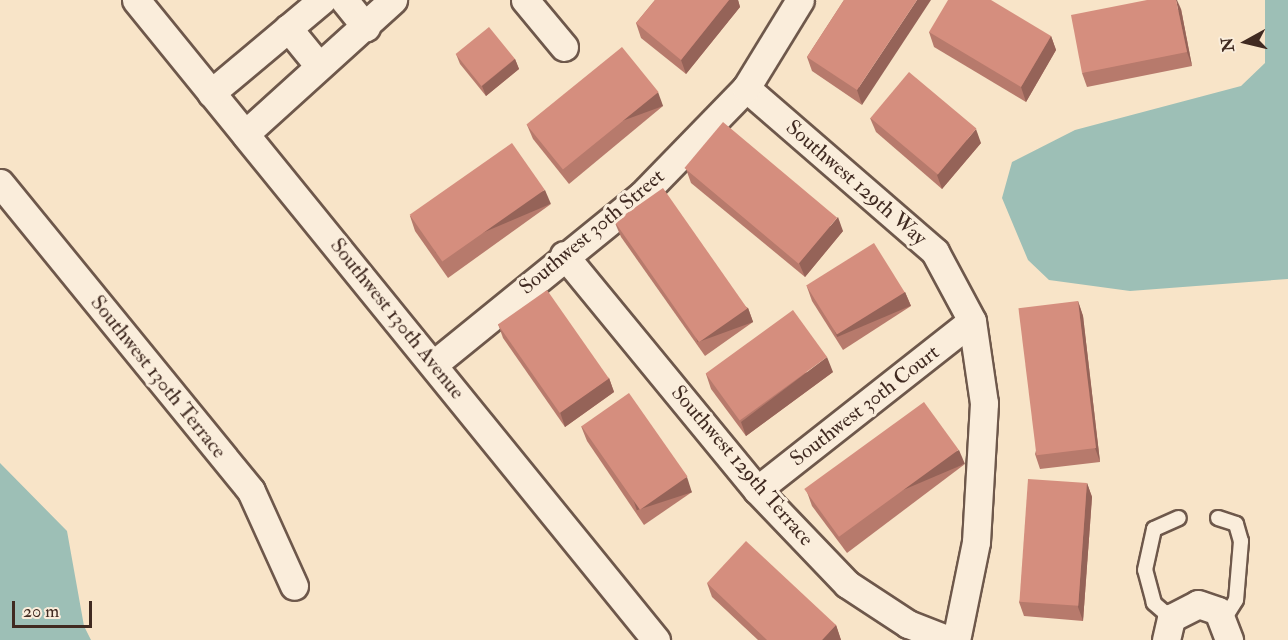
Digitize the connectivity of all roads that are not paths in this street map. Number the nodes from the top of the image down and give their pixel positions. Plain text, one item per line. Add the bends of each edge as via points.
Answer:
1 (136, 0) edge
2 (322, 0) edge
3 (344, 0) edge
4 (393, 0) edge
5 (525, 0) edge
6 (800, 0) edge
7 (366, 27) junction
8 (288, 28) junction
9 (564, 47) dead end
10 (319, 66) junction
11 (746, 88) junction
12 (211, 93) junction
13 (245, 134) junction
14 (0, 183) edge
15 (564, 255) junction
16 (972, 321) junction
17 (434, 364) junction
18 (757, 490) junction
19 (1179, 518) dead end
20 (1218, 518) dead end
21 (294, 586) dead end
22 (1169, 629) edge
23 (1229, 635) edge
24 (656, 640) edge
25 (949, 640) edge
26 (956, 640) edge

1 - 12 street, Southwest 130th Avenue
2 - 8 street
3 - 7 street
4 - 7 street
5 - 9 street
6 - 11 street, Southwest 30th Street
7 - 10 street
8 - 10 street
8 - 12 street
10 - 13 street
11 - 15 street, Southwest 30th Street via 642,195
11 - 16 street, Southwest 129th Way via 935,252
12 - 13 street, Southwest 130th Avenue
13 - 17 street, Southwest 130th Avenue
14 - 21 street, Southwest 130th Terrace via 251,491
15 - 17 street, Southwest 30th Street
15 - 18 street, Southwest 129th Terrace
16 - 18 street, Southwest 30th Court
16 - 26 street, Southwest 129th Way via 984,403 976,542
17 - 24 street, Southwest 130th Avenue
18 - 25 street, Southwest 129th Terrace via 847,584 908,624
19 - 22 lane via 1154,529 1144,570 1154,603
20 - 23 lane via 1236,524 1241,541 1240,584
22 - 23 street via 1198,604

